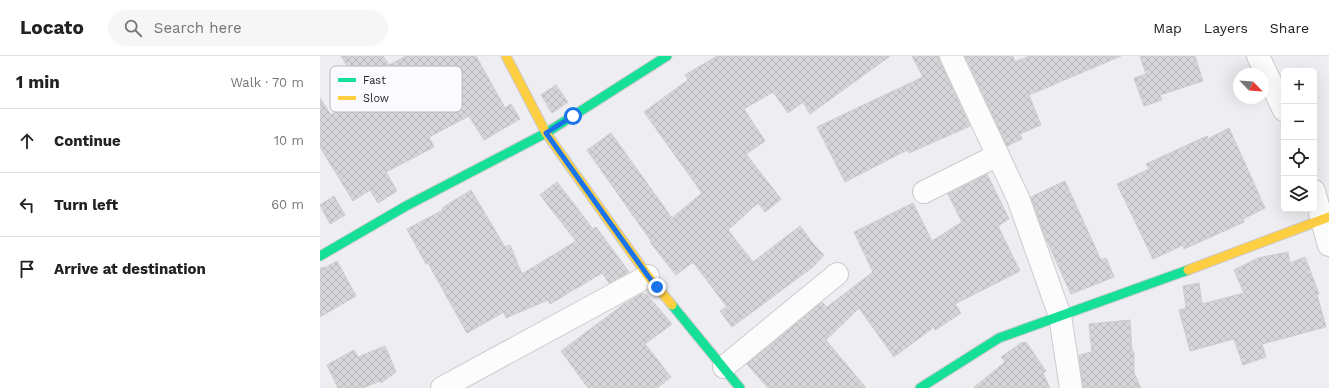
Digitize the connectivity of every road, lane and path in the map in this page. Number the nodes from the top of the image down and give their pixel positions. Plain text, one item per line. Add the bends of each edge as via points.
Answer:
1 (506, 56) edge
2 (668, 56) edge
3 (951, 56) edge
4 (1258, 56) edge
5 (1281, 104) edge
6 (546, 133) junction
7 (998, 155) junction
8 (924, 192) dead end
9 (1317, 198) edge
10 (1326, 219) edge
11 (1329, 245) edge
12 (320, 256) edge
13 (837, 274) dead end
14 (648, 276) junction
15 (1060, 316) junction
16 (724, 366) junction
17 (442, 388) edge
18 (740, 388) edge
19 (920, 388) edge
20 (1071, 388) edge

1 - 6 street
2 - 6 street
3 - 7 street
4 - 5 street
6 - 12 street via 406,206
6 - 14 street
7 - 8 street
7 - 15 street via 1018,198
9 - 10 street
10 - 11 street
10 - 15 street
13 - 16 street
14 - 16 street
14 - 17 street
15 - 19 street via 999,338
15 - 20 street
16 - 18 street

